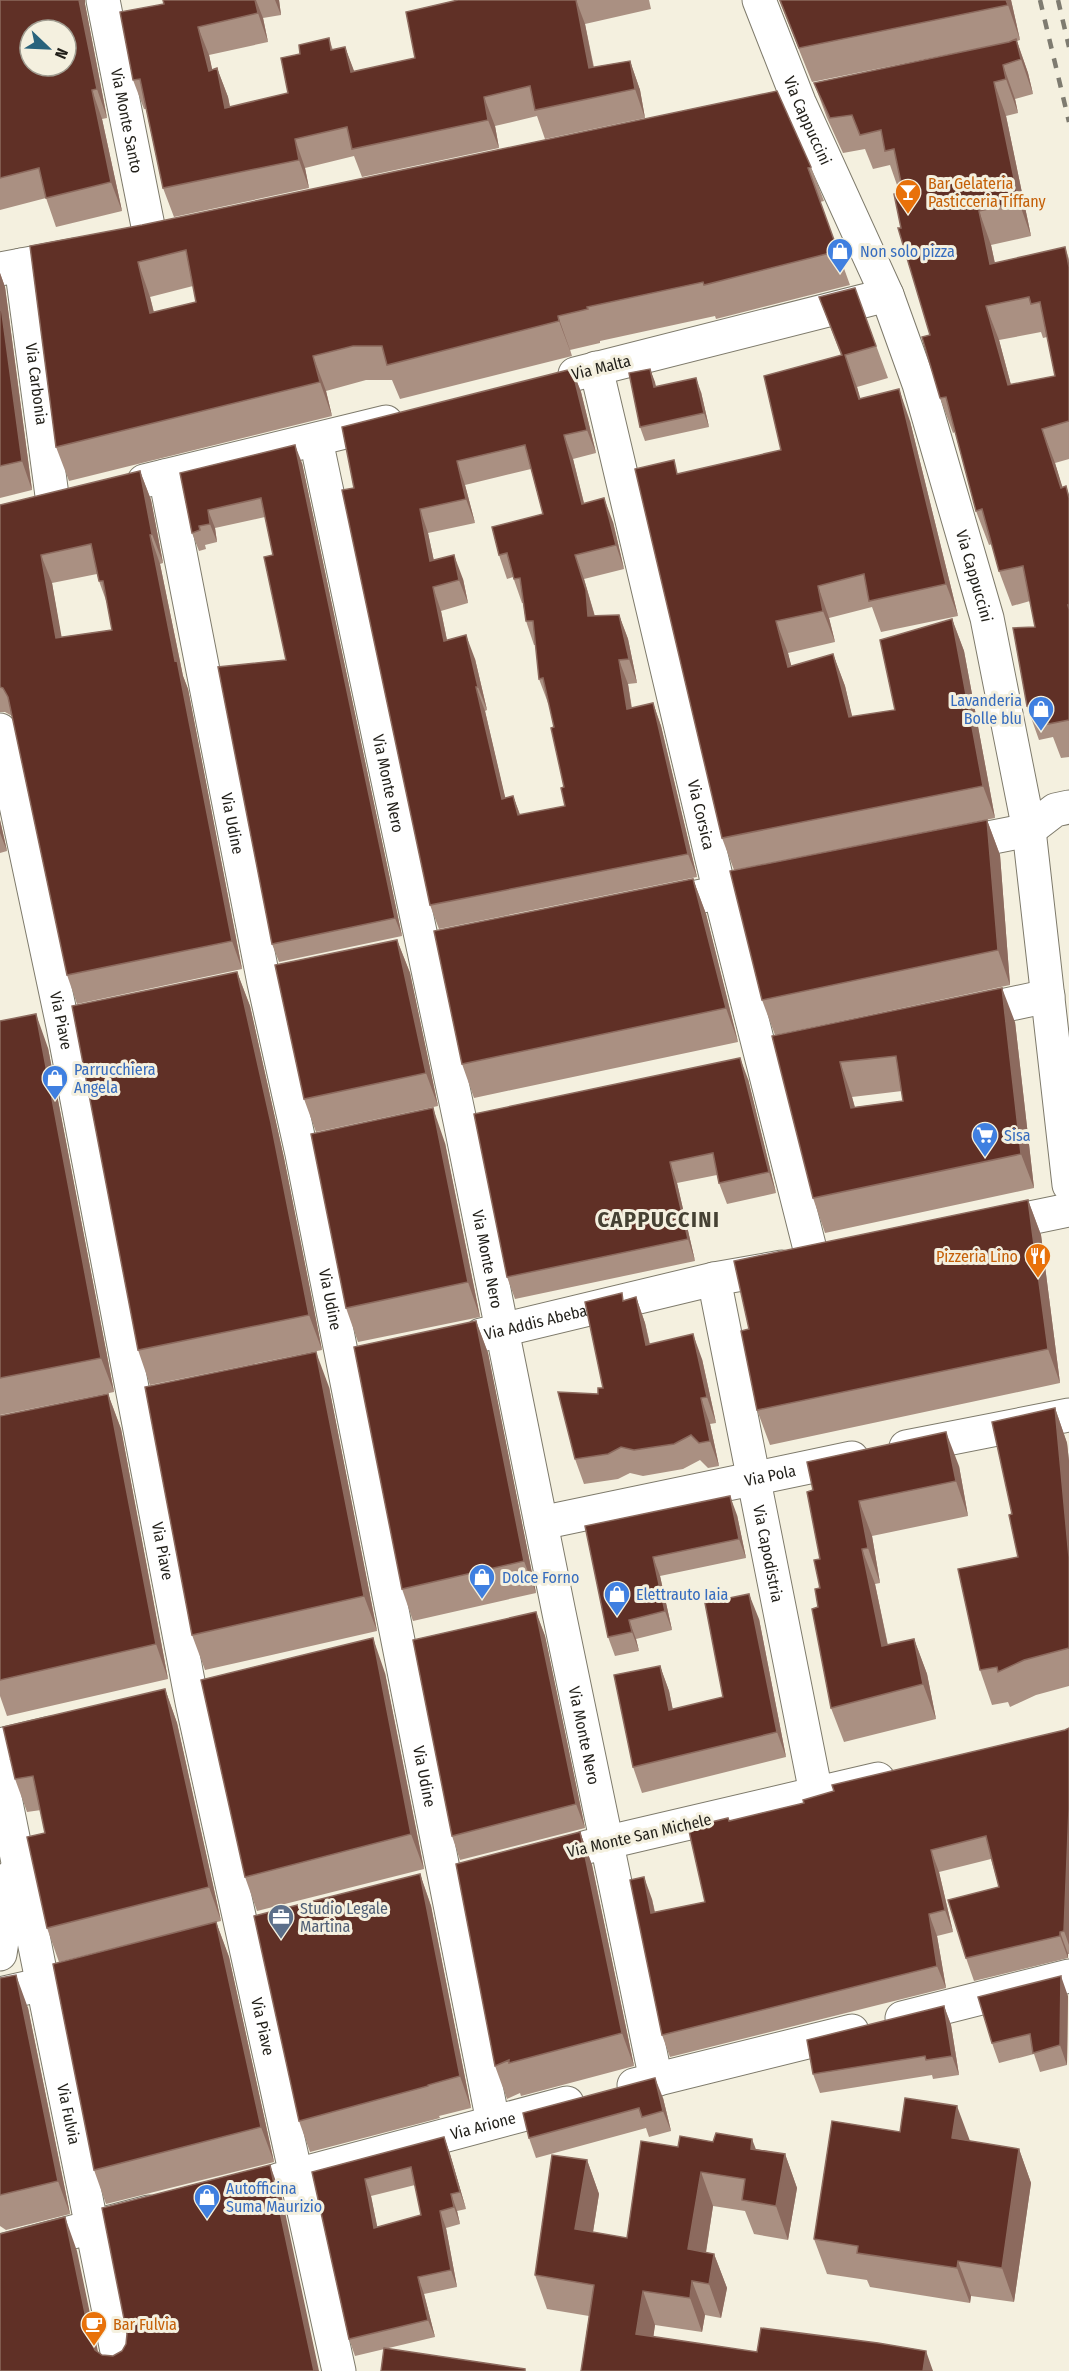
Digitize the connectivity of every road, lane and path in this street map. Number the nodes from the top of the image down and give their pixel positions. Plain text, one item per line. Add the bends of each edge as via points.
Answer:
1 (103, 0) edge
2 (759, 0) edge
3 (834, 95) edge
4 (799, 102) junction
5 (764, 110) edge
6 (185, 233) edge
7 (151, 241) junction
8 (10, 267) edge
9 (887, 295) junction
10 (596, 368) junction
11 (551, 380) edge
12 (416, 414) edge
13 (316, 440) junction
14 (165, 476) junction
15 (120, 487) edge
16 (87, 495) edge
17 (53, 503) junction
18 (21, 512) edge
19 (0, 730) edge
20 (1069, 807) edge
21 (1029, 830) junction
22 (923, 851) edge
23 (810, 874) edge
24 (720, 893) junction
25 (628, 911) edge
26 (457, 944) edge
27 (411, 953) junction
28 (298, 976) edge
29 (264, 983) junction
30 (231, 990) edge
31 (1048, 996) junction
32 (96, 1019) edge
33 (933, 1021) edge
34 (47, 1030) junction
35 (796, 1050) edge
36 (762, 1057) junction
37 (727, 1065) edge
38 (472, 1118) junction
39 (426, 1128) edge
40 (336, 1147) edge
41 (302, 1154) junction
42 (1069, 1185) edge
43 (1069, 1210) edge
44 (963, 1231) edge
45 (848, 1254) edge
46 (813, 1261) junction
47 (714, 1280) junction
48 (503, 1331) junction
49 (457, 1341) edge
50 (377, 1358) edge
51 (331, 1368) junction
52 (149, 1403) junction
53 (101, 1413) edge
54 (1069, 1414) edge
55 (753, 1478) junction
56 (541, 1523) junction
57 (559, 1613) junction
58 (525, 1621) edge
59 (434, 1642) edge
60 (400, 1650) junction
61 (365, 1658) edge
62 (203, 1699) junction
63 (158, 1709) edge
64 (79, 1727) edge
65 (0, 1745) edge
66 (908, 1772) edge
67 (0, 1773) edge
68 (816, 1793) junction
69 (607, 1842) junction
70 (561, 1854) edge
71 (15, 1857) junction
72 (480, 1875) edge
73 (446, 1883) junction
74 (412, 1892) edge
75 (276, 1926) edge
76 (243, 1934) junction
77 (209, 1943) edge
78 (0, 1954) edge
79 (132, 1963) edge
80 (1069, 1976) edge
81 (43, 1985) junction
82 (0, 1994) edge
83 (656, 2080) junction
84 (493, 2122) junction
85 (297, 2175) junction
86 (252, 2187) edge
87 (183, 2204) edge
88 (91, 2227) junction
89 (0, 2251) edge
90 (121, 2371) edge
91 (339, 2371) edge

1 - 7 street, Via Monte Santo
2 - 4 street, Via Cappuccini
3 - 4 street
4 - 5 street
4 - 9 street, Via Cappuccini
6 - 7 street
7 - 8 street
8 - 17 street, Via Carbonia
9 - 10 street, Via Malta
9 - 21 street, Via Cappuccini via 919,384 987,618
10 - 11 street, Via Malta
10 - 24 street, Via Corsica
12 - 13 street
13 - 14 street
13 - 27 street, Via Monte Nero
14 - 15 street
14 - 29 street, Via Udine
16 - 17 street
17 - 18 street
19 - 34 street, Via Piave
20 - 21 street via 1054,810
21 - 22 street
21 - 31 street, Via Cappuccini
23 - 24 street
24 - 25 street
24 - 36 street, Via Corsica
26 - 27 street
27 - 38 street, Via Monte Nero
28 - 29 street
29 - 30 street
29 - 41 street, Via Udine
31 - 33 street
31 - 42 street, Via Cappuccini
32 - 34 street
34 - 52 street, Via Piave
35 - 36 street
36 - 37 street
36 - 46 street, Via Corsica
38 - 39 street
38 - 48 street, Via Monte Nero
40 - 41 street
41 - 51 street, Via Udine
43 - 44 street
45 - 46 street, Via Addis Abeba
46 - 47 street, Via Addis Abeba
47 - 48 street, Via Addis Abeba
47 - 55 street, Via Capodistria
48 - 49 street, Via Addis Abeba
48 - 56 street, Via Monte Nero
50 - 51 street
51 - 60 street, Via Udine
52 - 53 street
52 - 62 street, Via Piave
54 - 55 street, Via Pola
55 - 56 street, Via Pola
55 - 68 street, Via Capodistria
56 - 57 street, Via Monte Nero
57 - 58 street
57 - 69 street, Via Monte Nero
59 - 60 street
60 - 61 street
60 - 73 street, Via Udine
62 - 63 street
62 - 76 street, Via Piave
64 - 65 street
66 - 68 street, Via Monte San Michele
67 - 71 street, Via Fulvia
68 - 69 street, Via Monte San Michele
69 - 70 street, Via Monte San Michele
69 - 83 street, Via Monte Nero
71 - 78 street, Via Fulvia
71 - 81 street, Via Fulvia
72 - 73 street
73 - 74 street
73 - 84 street, Via Udine
75 - 76 street
76 - 77 street
76 - 85 street, Via Piave
79 - 81 street
80 - 83 street, Via Arione
81 - 82 street
81 - 88 street, Via Fulvia
83 - 84 street, Via Arione
84 - 85 street, Via Arione
85 - 86 street, Via Arione
85 - 91 street, Via Piave
87 - 88 street
88 - 89 street
88 - 90 street, Via Fulvia

